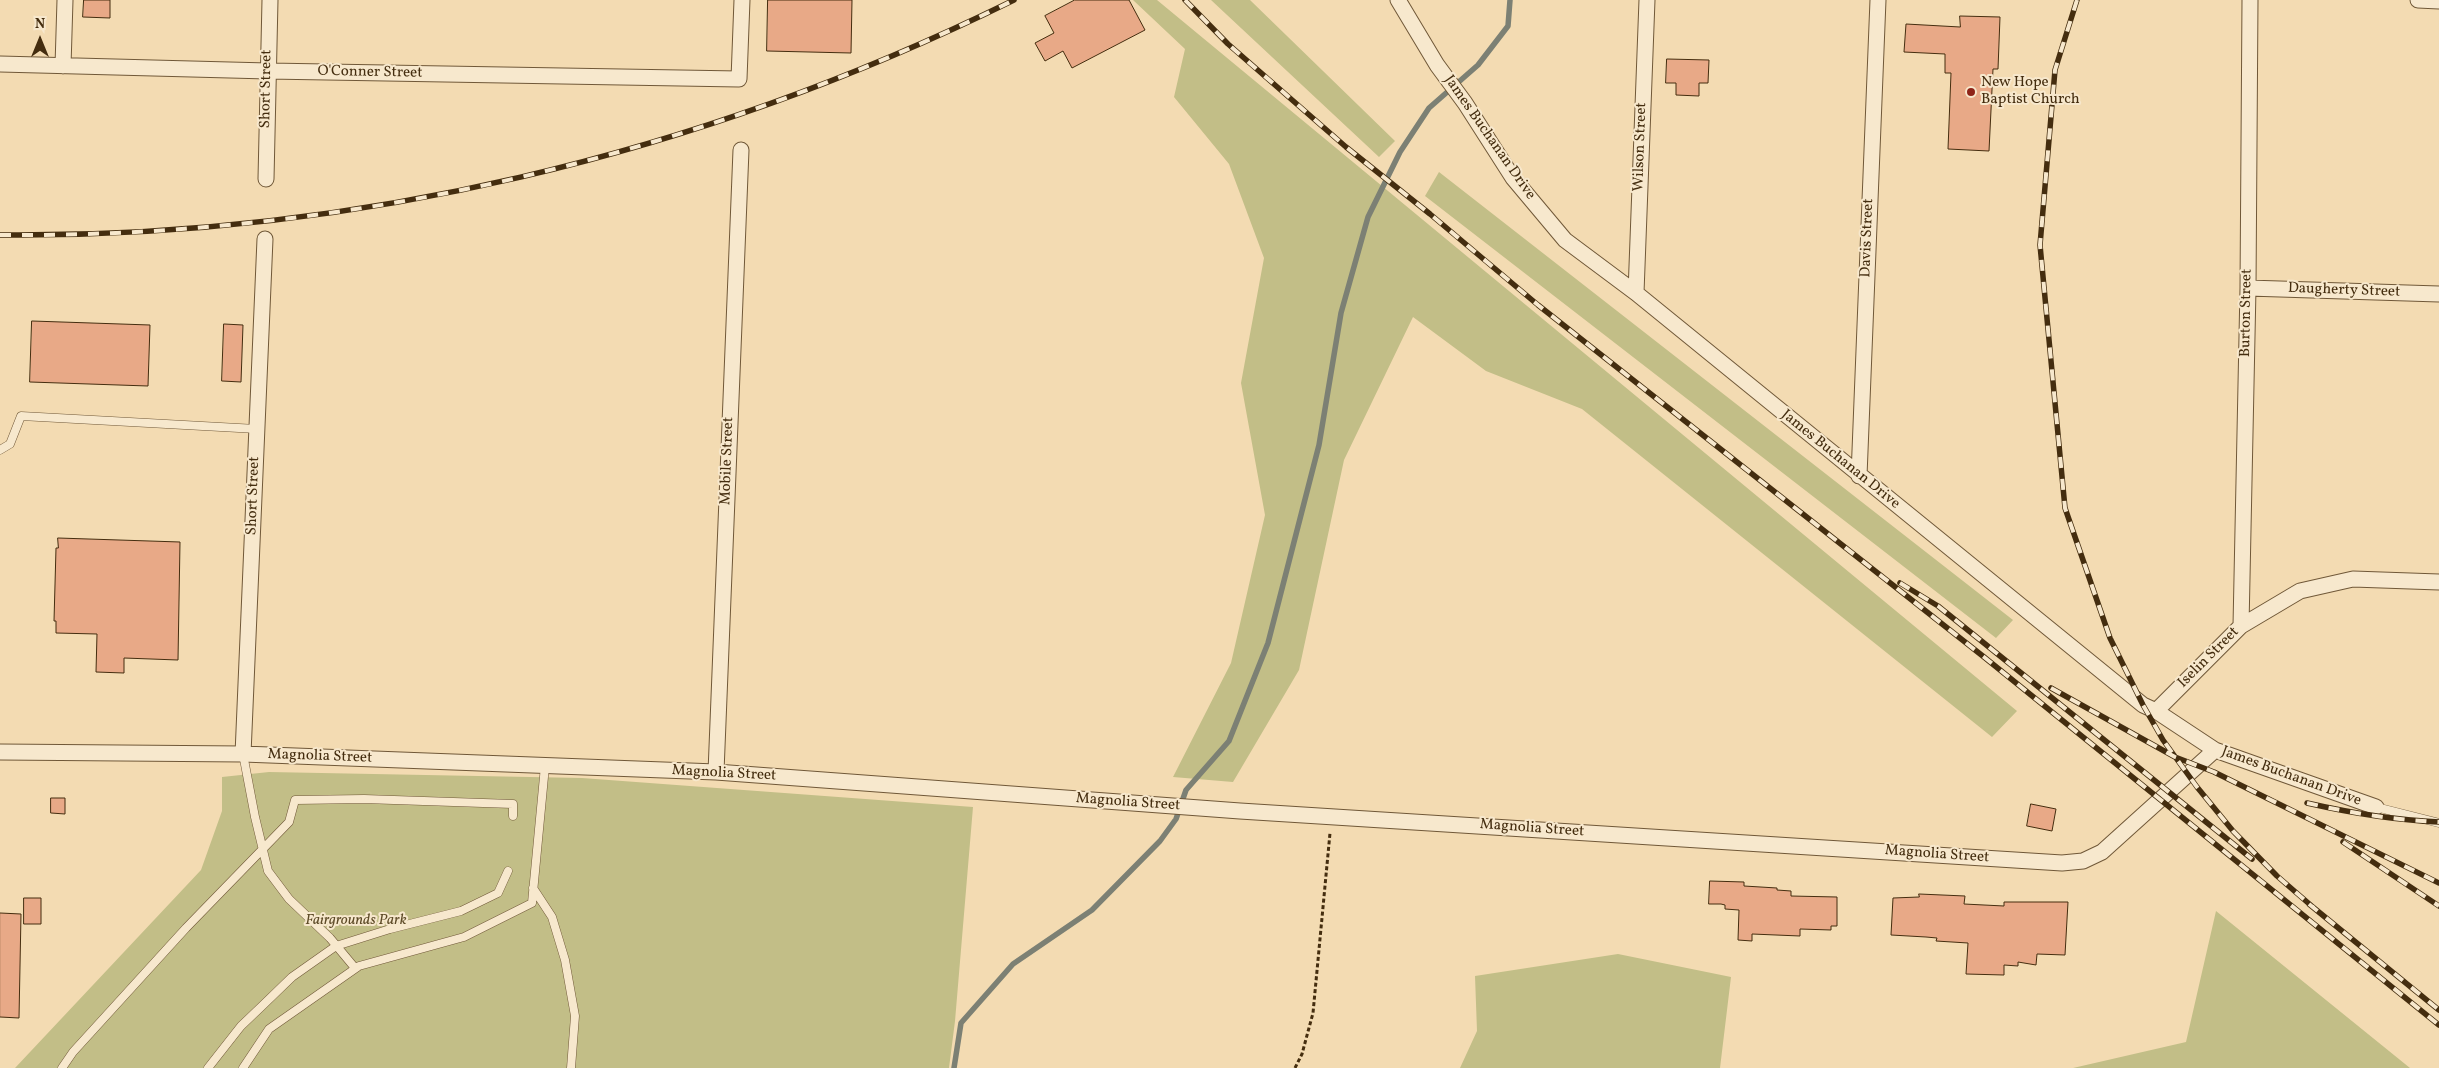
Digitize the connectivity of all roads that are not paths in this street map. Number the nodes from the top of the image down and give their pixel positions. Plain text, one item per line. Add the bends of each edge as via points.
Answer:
1 (66, 0) edge
2 (270, 0) edge
3 (742, 0) edge
4 (1398, 0) edge
5 (1647, 0) edge
6 (1878, 0) edge
7 (2250, 0) edge
8 (2418, 0) edge
9 (2439, 1) edge
10 (0, 64) edge
11 (63, 66) junction
12 (268, 71) junction
13 (741, 150) dead end
14 (266, 179) dead end
15 (265, 239) dead end
16 (2248, 288) junction
17 (1636, 293) junction
18 (2439, 294) edge
19 (257, 429) junction
20 (0, 450) edge
21 (1859, 476) junction
22 (2439, 582) edge
23 (2241, 626) junction
24 (2156, 711) junction
25 (2215, 750) junction
26 (0, 752) edge
27 (243, 754) junction
28 (545, 766) junction
29 (716, 772) junction
30 (2376, 807) joint
31 (513, 816) dead end
32 (2439, 823) edge
33 (262, 851) junction
34 (508, 871) dead end
35 (533, 888) junction
36 (336, 946) junction
37 (355, 968) junction
38 (62, 1068) edge
39 (208, 1068) edge
40 (244, 1068) edge
41 (571, 1068) edge

1 - 11 street
2 - 12 street, Short Street
3 - 12 street, O'Conner Street via 740,79
4 - 17 street, James Buchanan Drive via 1512,178 1565,240
5 - 17 street, Wilson Street
6 - 21 street, Davis Street
7 - 16 street, Burton Street
8 - 9 street
10 - 11 street, O'Conner Street
11 - 12 street, O'Conner Street
12 - 14 street, Short Street
13 - 29 street, Mobile Street
15 - 19 street, Short Street
16 - 18 street, Daugherty Street
16 - 23 street, Burton Street
17 - 21 street, James Buchanan Drive
19 - 20 lane via 22,416 10,444
19 - 27 street, Short Street
21 - 24 street, James Buchanan Drive via 2135,699
22 - 23 street, Iselin Street via 2353,579 2300,591
23 - 24 street, Iselin Street
24 - 25 street, James Buchanan Drive
25 - 29 street, Magnolia Street via 2102,852 2083,861 2062,863 1193,808
25 - 30 street, James Buchanan Drive
26 - 27 street, Magnolia Street
27 - 28 street, Magnolia Street
27 - 33 lane
28 - 29 street, Magnolia Street
28 - 35 lane
30 - 32 lane
31 - 33 lane via 513,804 296,800 289,822
33 - 36 lane via 268,871 288,899
33 - 38 lane via 186,928
34 - 36 lane via 498,893 461,911
35 - 37 lane via 532,903 464,938
35 - 41 lane via 552,917 565,960 575,1016
36 - 37 lane
36 - 39 lane via 292,977 241,1026
37 - 40 lane via 269,1028

